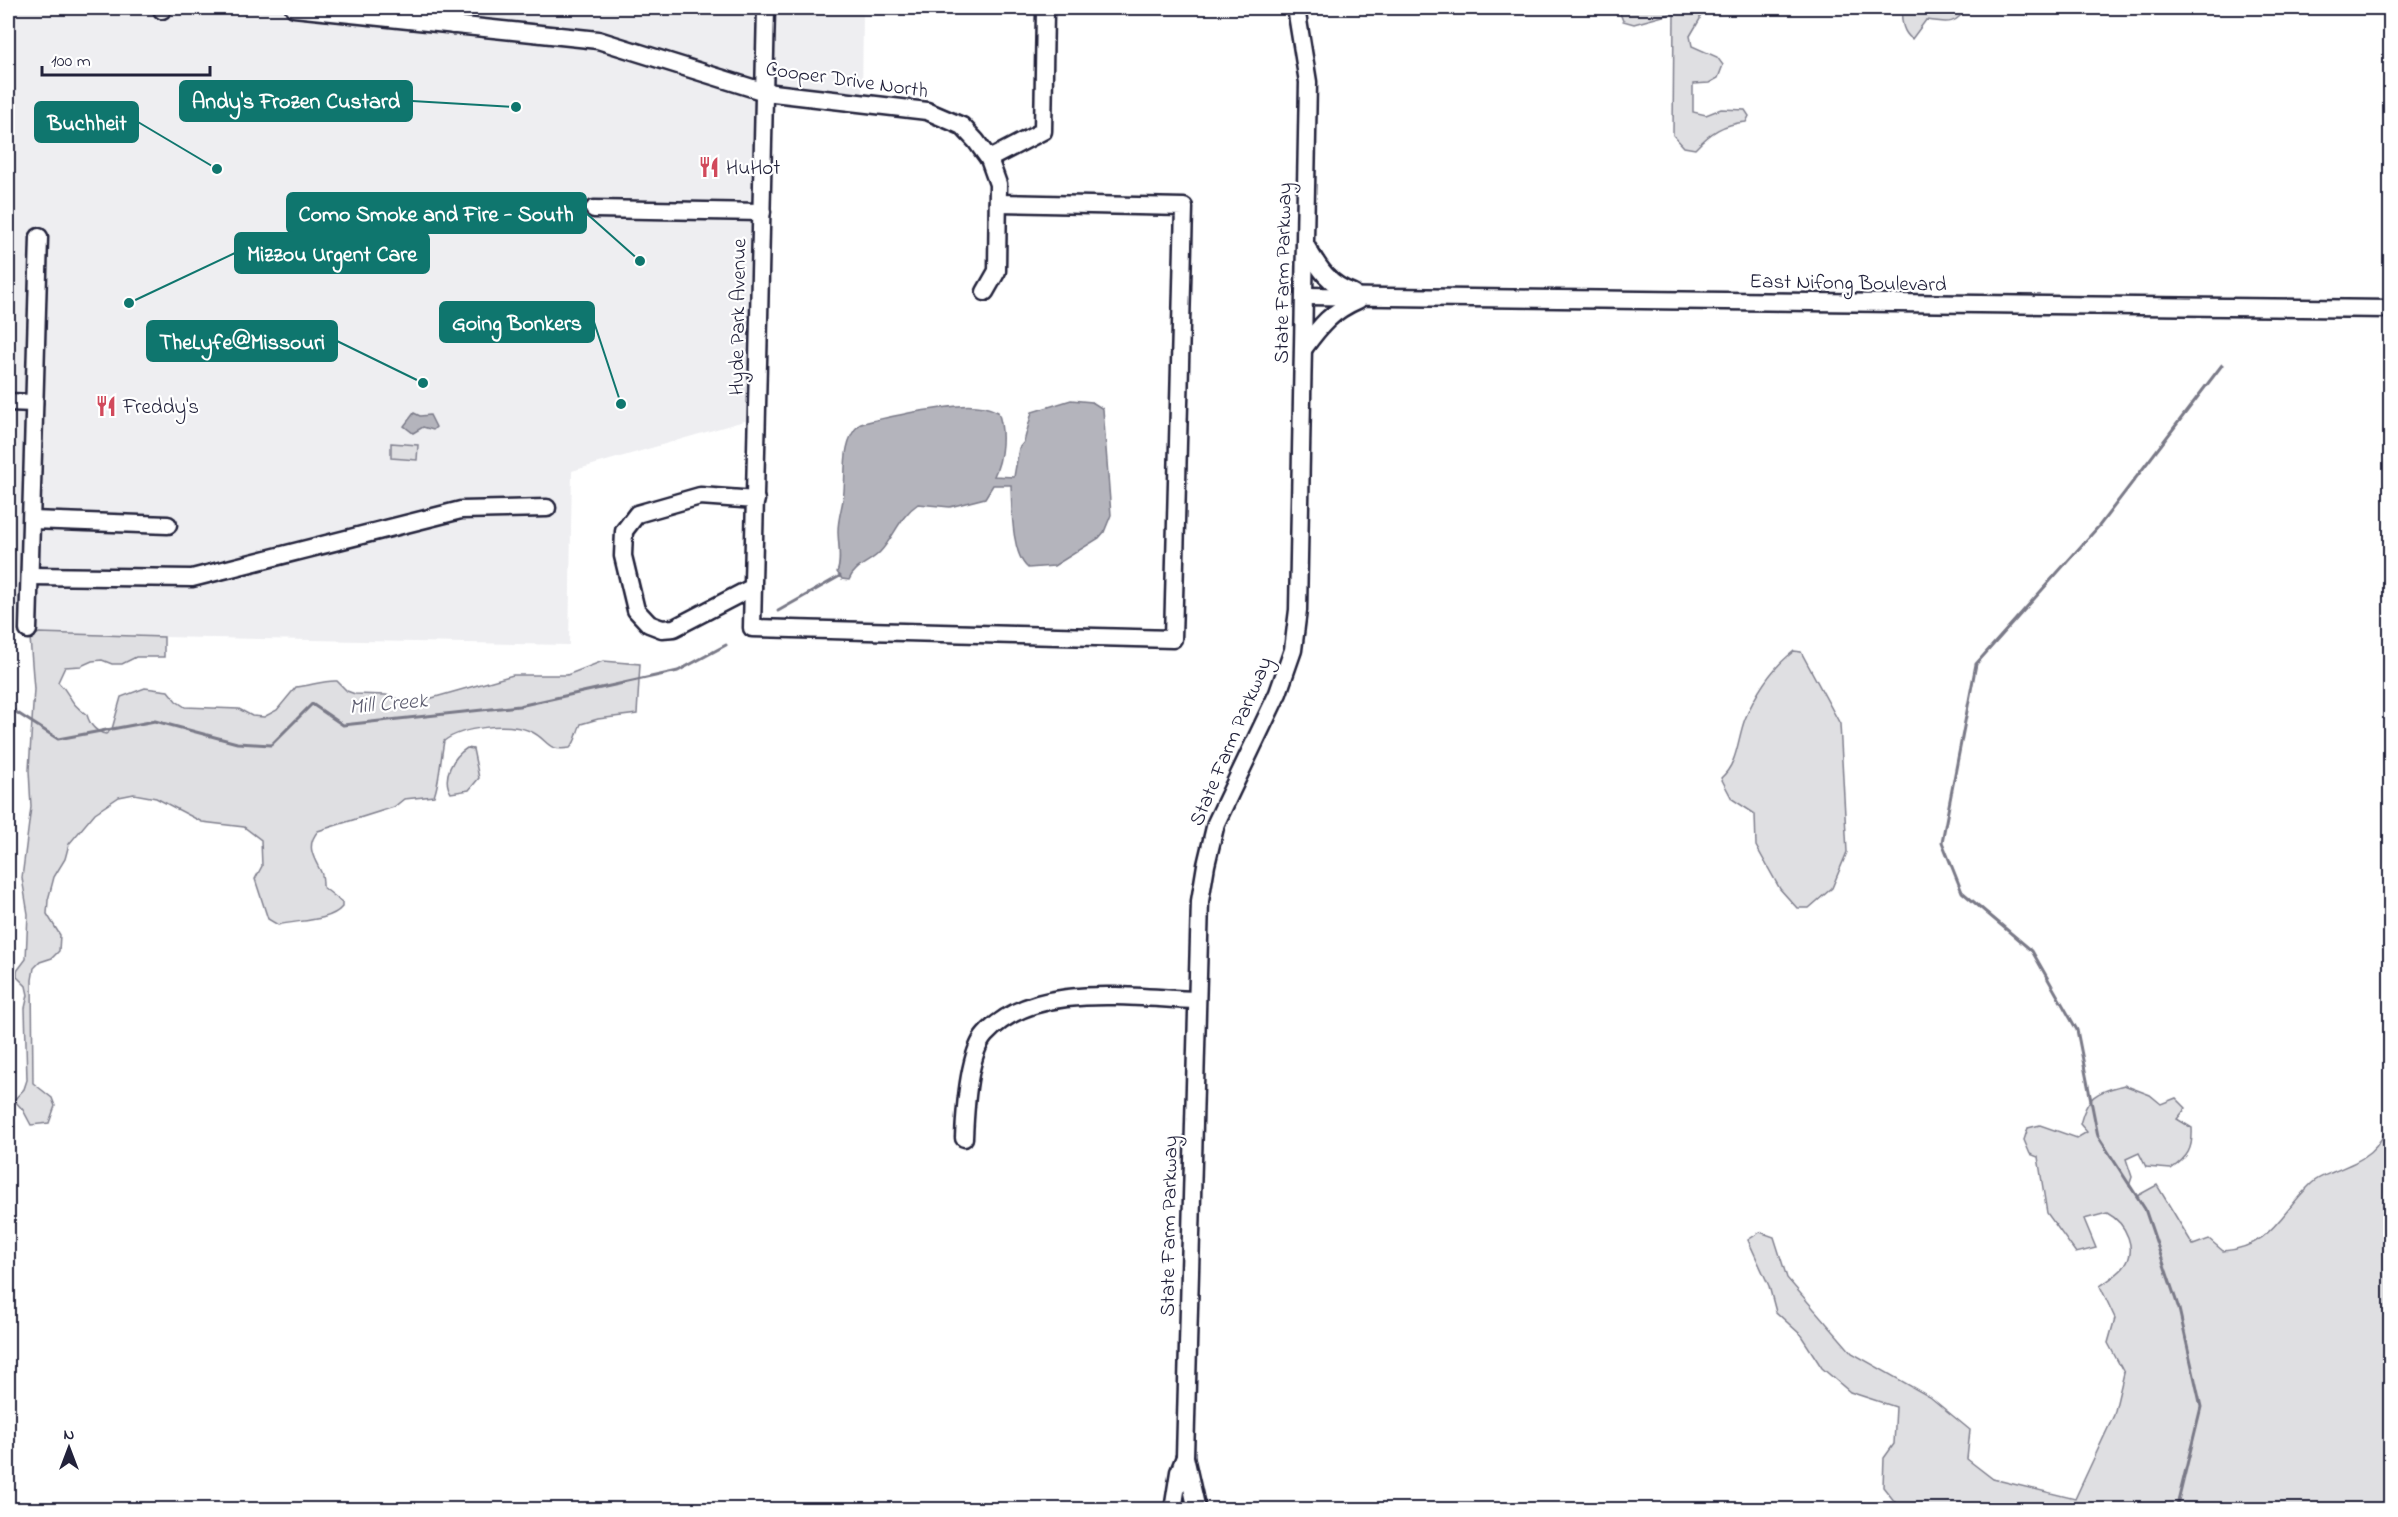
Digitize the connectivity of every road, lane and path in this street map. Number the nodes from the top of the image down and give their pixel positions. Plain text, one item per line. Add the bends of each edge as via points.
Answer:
1 (294, 8) edge
2 (455, 8) edge
3 (766, 8) edge
4 (1296, 8) edge
5 (1045, 12) dead end
6 (453, 25) junction
7 (765, 92) junction
8 (989, 159) junction
9 (998, 203) junction
10 (594, 209) dead end
11 (762, 212) junction
12 (39, 237) dead end
13 (1306, 246) junction
14 (985, 292) dead end
15 (1305, 296) junction
16 (1365, 297) junction
17 (2391, 309) edge
18 (1304, 348) junction
19 (8, 402) edge
20 (34, 403) junction
21 (756, 500) junction
22 (547, 508) dead end
23 (32, 520) junction
24 (168, 525) dead end
25 (30, 576) junction
26 (753, 587) junction
27 (28, 630) dead end
28 (1196, 1000) junction
29 (964, 1138) dead end
30 (1185, 1457) junction
31 (1173, 1509) edge
32 (1197, 1509) edge

1 - 6 street, Cooper Drive North
2 - 6 street
3 - 7 street, Hyde Park Avenue
4 - 13 street, State Farm Parkway via 1308,82
5 - 8 street via 1043,131
6 - 7 street, Cooper Drive North via 598,40
7 - 8 street, Cooper Drive North via 927,111 962,126
7 - 11 street, Hyde Park Avenue
8 - 9 street via 998,184
9 - 14 street via 997,270
9 - 26 street, Hyde Park Avenue via 1184,207 1173,639 752,628
10 - 11 street
11 - 21 street, Hyde Park Avenue
12 - 20 street
13 - 15 street, State Farm Parkway
13 - 16 street via 1322,273 1336,287
15 - 16 street, East Nifong Boulevard
15 - 18 street, State Farm Parkway
16 - 17 street, East Nifong Boulevard
16 - 18 street via 1328,317
18 - 28 street, State Farm Parkway via 1298,610 1293,650 1278,693 1214,832 1200,901
19 - 20 street
20 - 23 street
21 - 26 street, Hyde Park Avenue
21 - 26 street via 700,496 637,514 624,531 623,556 636,610 649,624 662,629 674,628
22 - 25 street via 461,510 192,578
23 - 24 street
23 - 25 street
25 - 27 street
28 - 29 street via 1081,997 1041,1001 1010,1015 983,1036 967,1084
28 - 30 street, State Farm Parkway
30 - 31 street, State Farm Parkway
30 - 32 street, State Farm Parkway

